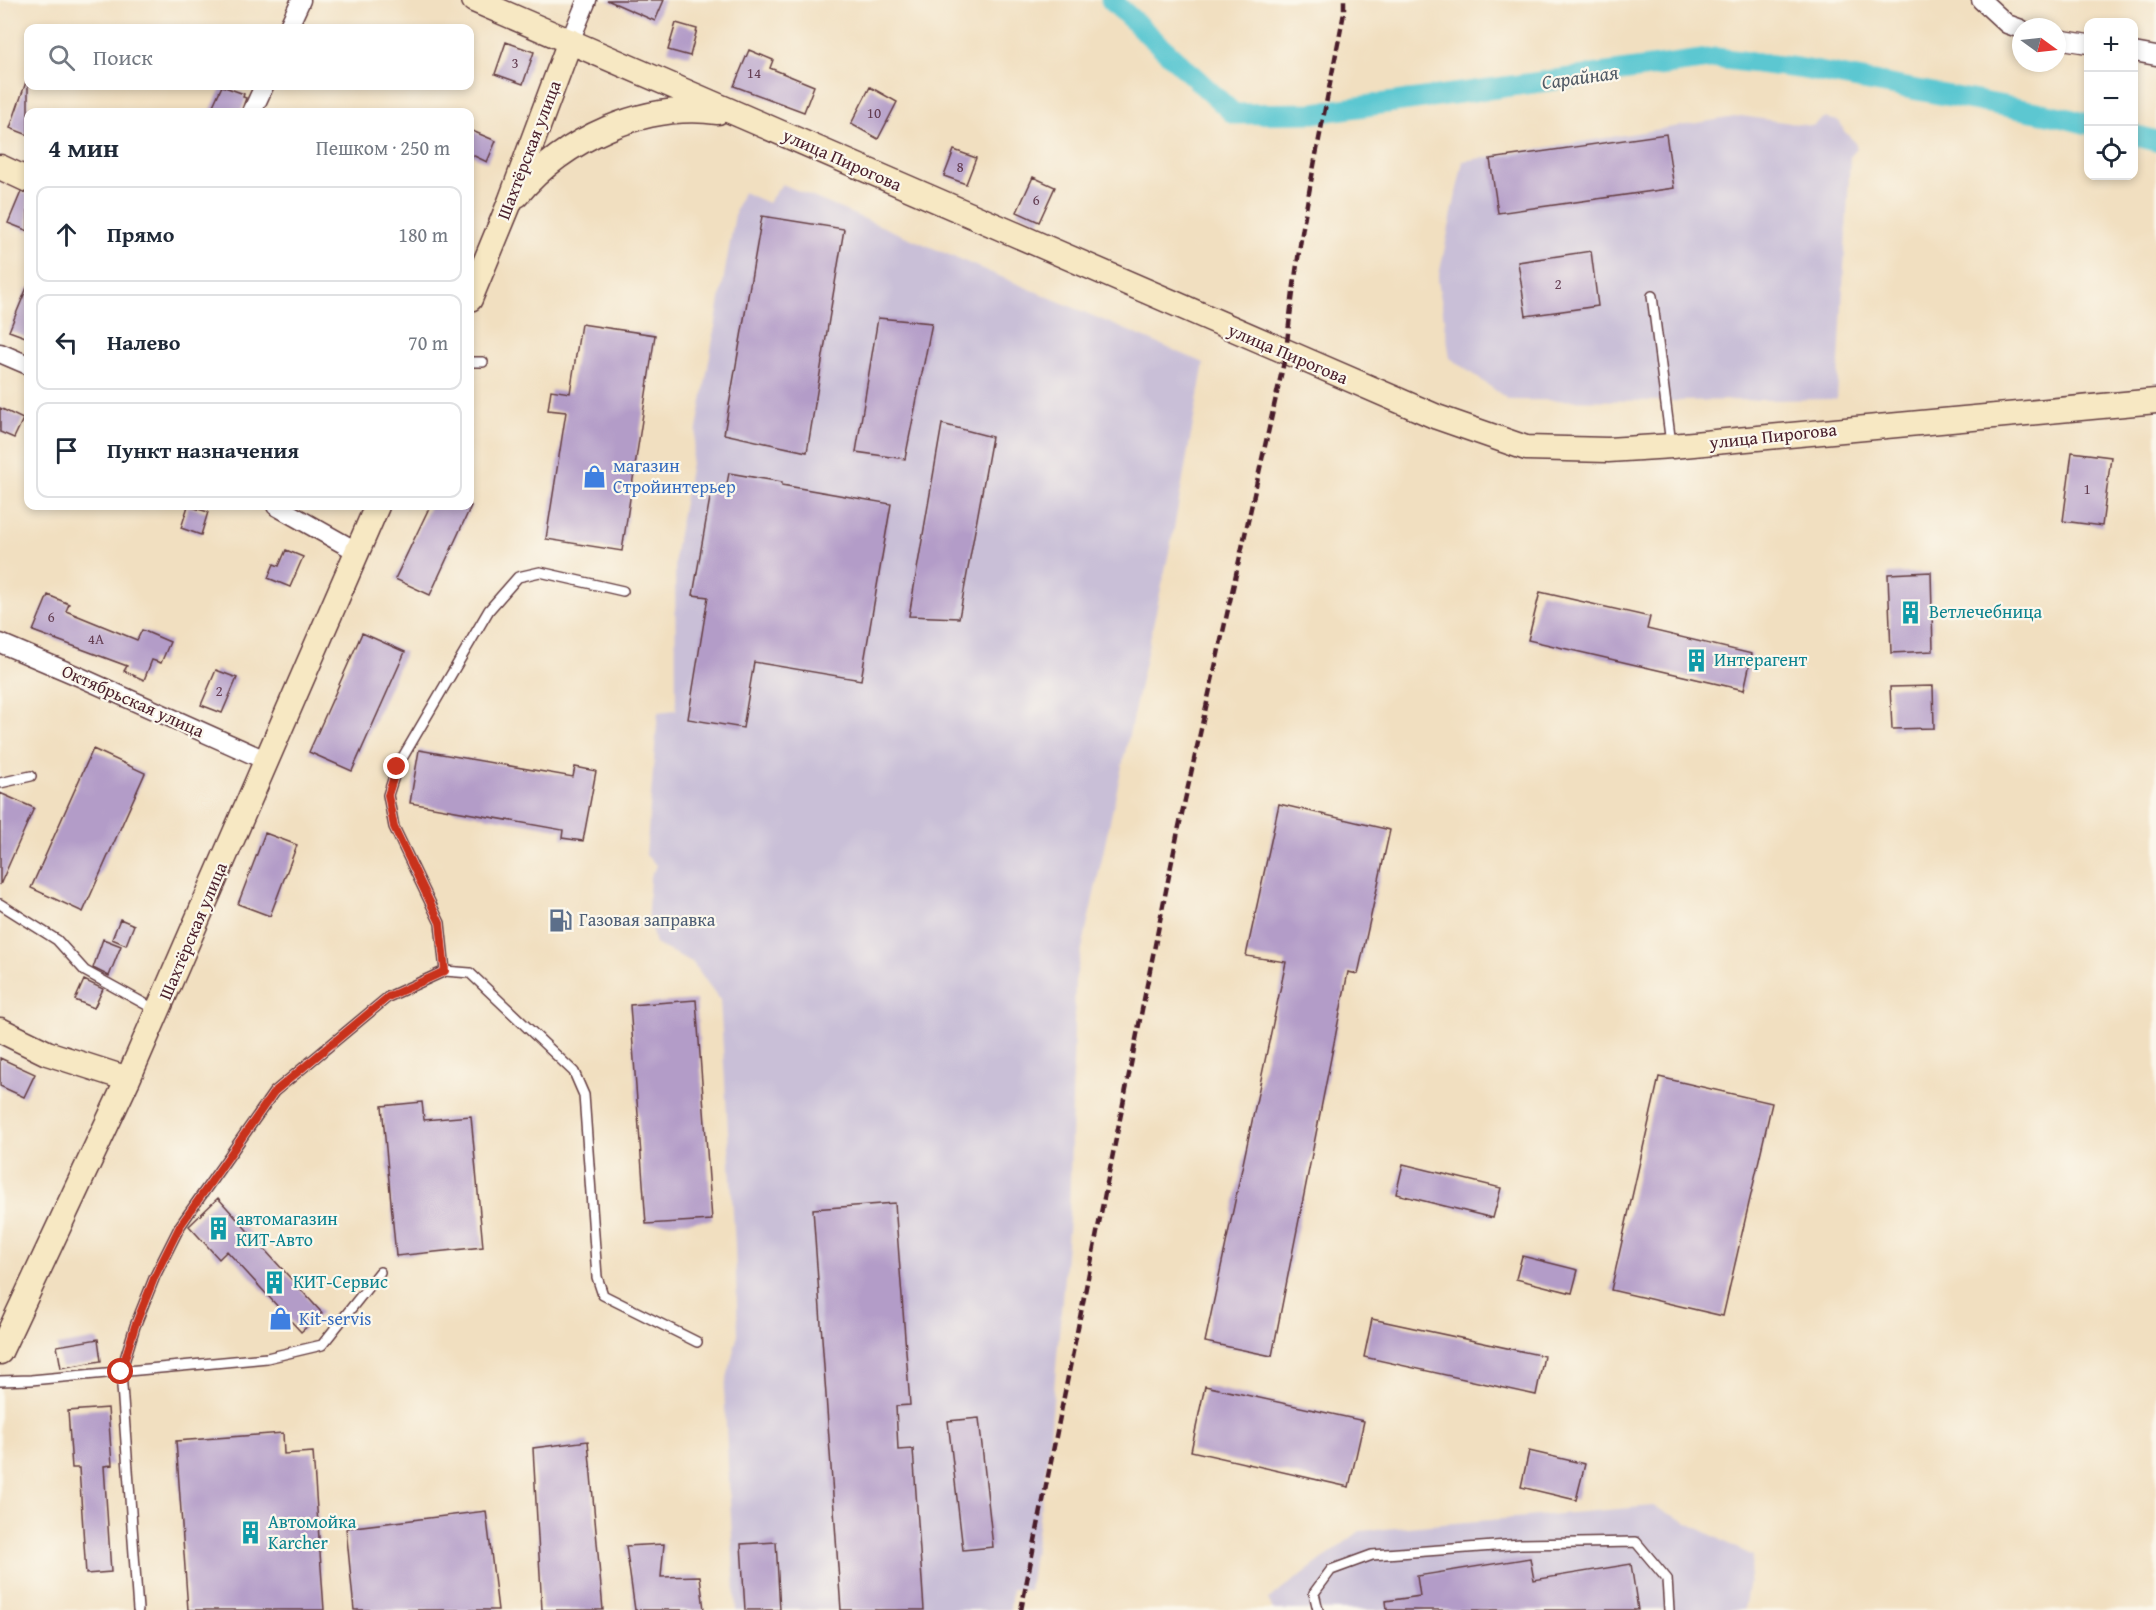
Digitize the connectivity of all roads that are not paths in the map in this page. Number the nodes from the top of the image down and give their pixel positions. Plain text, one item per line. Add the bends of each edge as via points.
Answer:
1 (301, 0) edge
2 (474, 0) edge
3 (587, 0) edge
4 (1981, 0) edge
5 (290, 24) edge
6 (2012, 26) edge
7 (2066, 40) edge
8 (570, 41) junction
9 (2084, 43) edge
10 (2138, 53) edge
11 (2156, 56) edge
12 (262, 90) edge
13 (254, 108) edge
14 (738, 114) junction
15 (0, 167) edge
16 (24, 178) edge
17 (510, 202) junction
18 (474, 289) edge
19 (1652, 296) dead end
20 (0, 353) edge
21 (474, 362) edge
22 (483, 362) dead end
23 (24, 363) edge
24 (2156, 401) edge
25 (1672, 446) junction
26 (283, 510) edge
27 (375, 510) edge
28 (356, 551) junction
29 (623, 591) dead end
30 (0, 643) edge
31 (265, 760) junction
32 (31, 776) dead end
33 (0, 783) edge
34 (0, 904) edge
35 (445, 971) junction
36 (158, 1012) junction
37 (0, 1030) edge
38 (128, 1079) junction
39 (380, 1272) dead end
40 (697, 1342) dead end
41 (0, 1352) edge
42 (121, 1372) junction
43 (0, 1381) edge
44 (138, 1610) edge
45 (1318, 1610) edge
46 (1669, 1610) edge

1 - 5 street
2 - 8 main road, улица Пирогова
3 - 8 street, Шахтёрская улица
4 - 6 street
7 - 9 street
8 - 14 main road, улица Пирогова
8 - 17 main road, Шахтёрская улица
10 - 11 street
12 - 13 street
14 - 17 main road via 683,111 628,121 566,152 531,179
14 - 25 main road, улица Пирогова via 1437,417 1526,448 1608,450
15 - 16 main road
17 - 18 main road, Шахтёрская улица
19 - 25 lane
20 - 23 street
21 - 22 lane
24 - 25 main road, улица Пирогова
26 - 28 street
27 - 28 main road, Шахтёрская улица
28 - 31 main road, Шахтёрская улица
29 - 35 lane via 540,572 518,577 489,610 397,767 388,795 394,827 440,923
30 - 31 street, Октябрьская улица
31 - 36 main road, Шахтёрская улица
32 - 33 lane
34 - 36 lane via 57,940 85,970
35 - 40 lane via 470,974 573,1072 584,1095 597,1276 603,1294
35 - 42 lane via 388,997 274,1092 180,1226 155,1276
36 - 38 main road, Шахтёрская улица
37 - 38 main road via 47,1053
38 - 41 main road, Шахтёрская улица
39 - 42 lane via 322,1345 267,1358
42 - 43 lane
42 - 44 lane
45 - 46 lane via 1314,1593 1331,1570 1372,1555 1521,1544 1636,1542 1667,1579

